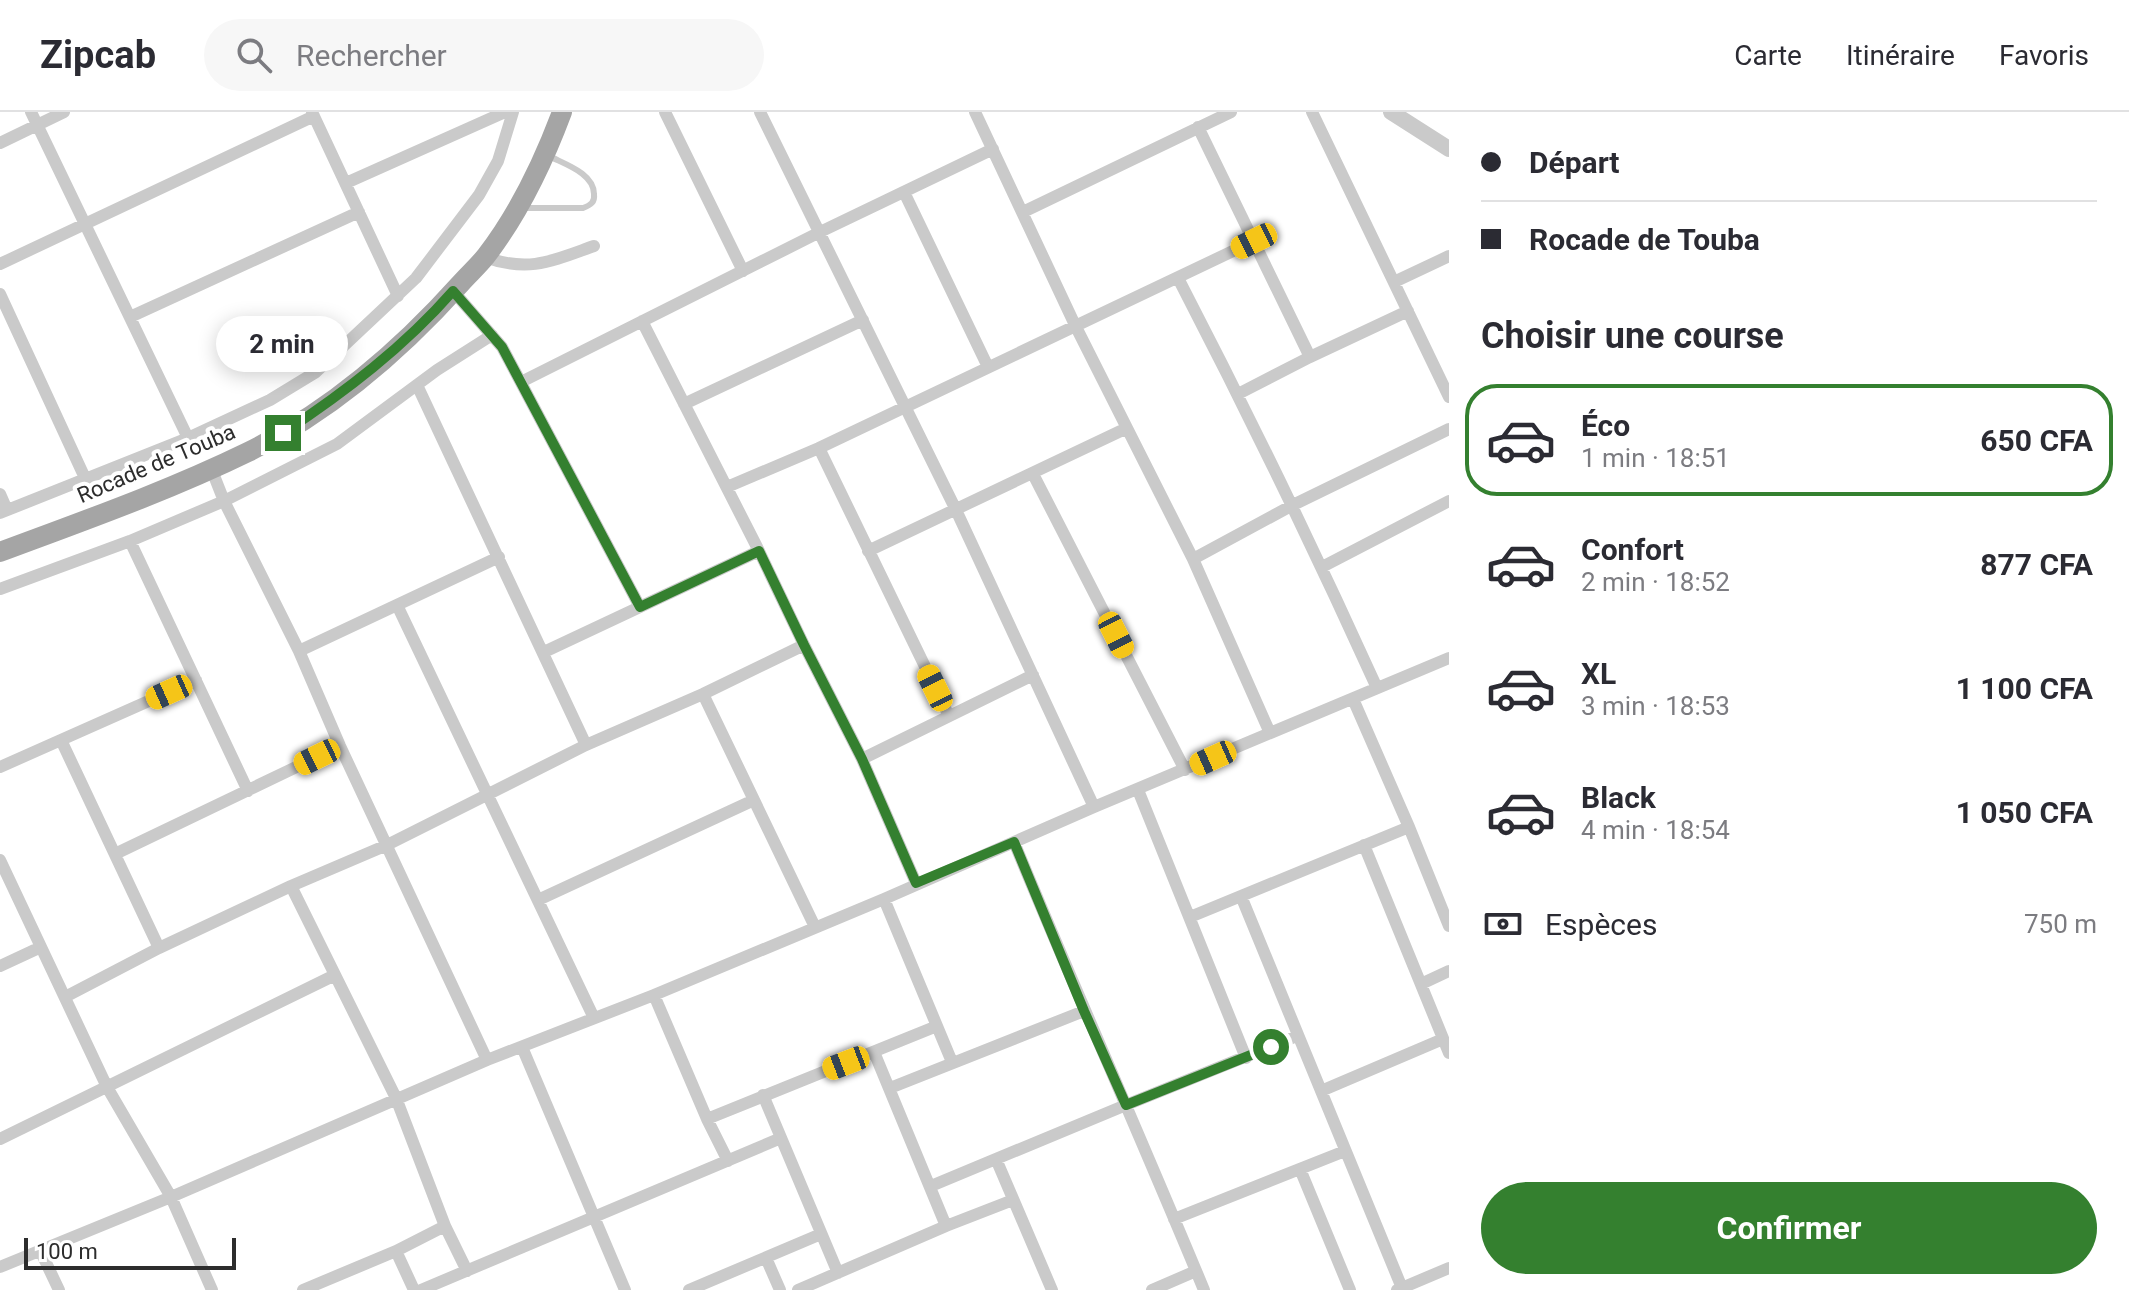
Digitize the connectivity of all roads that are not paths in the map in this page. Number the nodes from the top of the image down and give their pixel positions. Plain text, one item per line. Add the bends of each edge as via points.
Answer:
1 (31, 112) edge
2 (64, 112) edge
3 (505, 112) edge
4 (513, 112) edge
5 (562, 112) edge
6 (665, 112) edge
7 (1231, 112) edge
8 (1312, 112) edge
9 (1391, 112) edge
10 (763, 113) edge
11 (977, 113) edge
12 (313, 114) edge
13 (37, 125) junction
14 (1198, 127) junction
15 (0, 143) edge
16 (993, 149) junction
17 (1449, 149) edge
18 (545, 155) junction
19 (346, 183) junction
20 (904, 192) junction
21 (518, 209) junction
22 (359, 212) junction
23 (1023, 212) junction
24 (85, 225) junction
25 (820, 232) junction
26 (1254, 241) junction
27 (594, 246) dead end
28 (1449, 256) edge
29 (485, 257) junction
30 (0, 264) edge
31 (743, 271) junction
32 (1178, 278) junction
33 (1394, 282) junction
34 (453, 291) junction
35 (0, 294) edge
36 (398, 296) junction
37 (1408, 311) junction
38 (130, 317) junction
39 (863, 320) junction
40 (642, 321) junction
41 (1075, 325) junction
42 (492, 335) junction
43 (1310, 357) junction
44 (988, 367) junction
45 (1445, 376) edge
46 (521, 382) junction
47 (417, 385) junction
48 (1238, 394) junction
49 (1449, 397) edge
50 (684, 404) junction
51 (905, 407) junction
52 (1127, 428) junction
53 (1449, 429) edge
54 (188, 438) junction
55 (819, 448) junction
56 (211, 468) junction
57 (1033, 474) junction
58 (85, 478) junction
59 (727, 487) junction
60 (0, 494) edge
61 (224, 501) junction
62 (1449, 501) edge
63 (1291, 506) junction
64 (956, 510) junction
65 (4, 511) edge
66 (130, 541) junction
67 (759, 551) junction
68 (868, 551) junction
69 (0, 552) edge
70 (499, 557) junction
71 (1193, 559) junction
72 (1322, 567) junction
73 (0, 589) edge
74 (397, 605) junction
75 (640, 607) junction
76 (804, 645) junction
77 (299, 651) junction
78 (544, 652) junction
79 (1449, 658) edge
80 (1033, 675) junction
81 (196, 680) junction
82 (1377, 688) junction
83 (703, 694) junction
84 (1353, 699) junction
85 (949, 716) junction
86 (1270, 733) junction
87 (61, 740) junction
88 (586, 745) junction
89 (340, 746) junction
90 (862, 759) junction
91 (0, 767) edge
92 (1185, 770) junction
93 (1138, 790) junction
94 (248, 791) junction
95 (489, 794) junction
96 (754, 800) junction
97 (1094, 807) junction
98 (1409, 827) junction
99 (1014, 842) junction
100 (387, 845) junction
101 (1364, 845) junction
102 (115, 854) junction
103 (0, 860) edge
104 (916, 883) junction
105 (291, 886) junction
106 (1241, 896) junction
107 (884, 899) junction
108 (538, 900) junction
109 (1190, 917) junction
110 (1449, 926) edge
111 (815, 927) junction
112 (41, 947) junction
113 (159, 948) junction
114 (0, 966) edge
115 (1449, 971) edge
116 (335, 975) junction
117 (1421, 984) junction
118 (654, 995) junction
119 (65, 997) junction
120 (1084, 1011) junction
121 (594, 1018) junction
122 (937, 1026) junction
123 (1297, 1036) junction
124 (1443, 1039) junction
125 (522, 1047) junction
126 (874, 1052) junction
127 (1449, 1053) edge
128 (1246, 1058) junction
129 (487, 1060) junction
130 (952, 1062) junction
131 (107, 1087) junction
132 (890, 1088) junction
133 (1321, 1091) junction
134 (763, 1095) junction
135 (396, 1098) junction
136 (1126, 1105) junction
137 (707, 1119) junction
138 (781, 1138) junction
139 (0, 1139) edge
140 (1345, 1151) junction
141 (996, 1159) junction
142 (728, 1161) junction
143 (1300, 1169) junction
144 (931, 1186) junction
145 (171, 1197) junction
146 (1013, 1200) junction
147 (595, 1216) junction
148 (1174, 1219) junction
149 (445, 1226) junction
150 (946, 1226) junction
151 (821, 1234) junction
152 (40, 1250) junction
153 (396, 1251) junction
154 (766, 1258) junction
155 (0, 1267) edge
156 (1449, 1268) edge
157 (467, 1271) junction
158 (1196, 1271) junction
159 (838, 1273) junction
160 (1399, 1289) edge
161 (59, 1290) edge
162 (212, 1290) edge
163 (303, 1290) edge
164 (414, 1290) edge
165 (421, 1290) edge
166 (625, 1290) edge
167 (689, 1290) edge
168 (780, 1290) edge
169 (798, 1290) edge
170 (1052, 1290) edge
171 (1152, 1290) edge
172 (1204, 1290) edge
173 (1350, 1290) edge

1 - 13 street
2 - 13 street
3 - 19 street
4 - 36 street via 498,161 479,195
5 - 18 main road, Rocade de Touba
6 - 31 street
7 - 14 street
8 - 33 street
9 - 17 street
10 - 25 street
11 - 16 street
12 - 19 street
12 - 24 street
13 - 15 street
13 - 24 street
14 - 23 street
14 - 26 street
16 - 20 street
16 - 23 street
18 - 21 main road, Rocade de Touba
18 - 21 lane via 583,174 595,198 583,208
19 - 22 street
20 - 25 street
20 - 44 street
21 - 29 main road, Rocade de Touba
22 - 36 street
22 - 38 street
23 - 41 street
24 - 30 street
24 - 38 street
25 - 31 street
25 - 39 street
26 - 32 street
26 - 43 street
27 - 29 street via 532,266
28 - 33 street
29 - 34 main road, Rocade de Touba
31 - 40 street
32 - 41 street
32 - 48 street
33 - 37 street
34 - 42 street
34 - 56 main road, Rocade de Touba via 379,363 326,404 283,433
35 - 58 street
36 - 54 street via 316,372
37 - 43 street
37 - 45 street
38 - 54 street
39 - 50 street
39 - 51 street
40 - 46 street
40 - 50 street
41 - 44 street
41 - 52 street
42 - 46 street
42 - 47 street
43 - 48 street
44 - 51 street
45 - 49 street
46 - 75 street
47 - 61 street via 337,444
47 - 70 street
48 - 63 street
50 - 59 street
51 - 55 street
51 - 64 street
52 - 57 street
52 - 71 street
53 - 63 street
54 - 58 street
55 - 59 street
55 - 68 street
56 - 61 street
56 - 69 main road, Rocade de Touba
57 - 64 street
57 - 92 street
58 - 65 street
59 - 67 street
60 - 65 street
61 - 66 street
61 - 77 street
62 - 72 street
63 - 71 street
63 - 72 street
64 - 68 street
64 - 80 street
66 - 73 street
66 - 81 street
67 - 75 street
67 - 76 street
68 - 85 street
70 - 74 street
70 - 78 street
71 - 86 street
72 - 82 street
74 - 77 street
74 - 95 street
75 - 78 street
76 - 83 street
76 - 90 street
77 - 89 street
78 - 88 street
79 - 82 street
80 - 85 street
80 - 97 street
81 - 87 street
81 - 94 street
82 - 84 street
83 - 88 street
83 - 96 street
84 - 86 street
84 - 98 street
85 - 90 street
86 - 92 street
87 - 91 street
87 - 102 street
88 - 95 street
89 - 94 street
89 - 100 street
90 - 104 street
92 - 93 street
93 - 97 street
93 - 109 street
94 - 102 street
95 - 100 street
95 - 108 street
96 - 108 street
96 - 111 street
97 - 99 street
98 - 101 street
98 - 110 street
99 - 104 street
99 - 120 street
100 - 105 street
100 - 129 street
101 - 106 street
101 - 117 street
102 - 113 street
103 - 112 street
104 - 107 street
105 - 113 street
105 - 116 street
106 - 109 street
106 - 123 street
107 - 111 street
107 - 122 street
108 - 121 street
109 - 128 street
111 - 118 street
112 - 114 street
112 - 119 street
113 - 119 street
115 - 117 street
116 - 131 street
116 - 135 street
117 - 124 street
118 - 121 street
118 - 137 street
119 - 131 street
120 - 130 street
120 - 136 street
121 - 125 street
122 - 126 street
122 - 130 street
123 - 128 street
123 - 133 street
124 - 127 street
124 - 133 street
125 - 129 street
125 - 147 street
126 - 132 street
126 - 134 street
128 - 136 street
129 - 135 street
130 - 132 street
131 - 139 street
131 - 145 street
132 - 144 street
133 - 140 street
134 - 137 street
134 - 138 street
135 - 145 street
135 - 149 street
136 - 141 street
136 - 148 street
137 - 142 street
138 - 142 street
138 - 151 street
140 - 143 street
140 - 160 street
141 - 144 street
141 - 146 street
142 - 147 street
143 - 148 street
143 - 173 street
144 - 150 street
145 - 152 street
145 - 162 street
146 - 150 street
146 - 170 street
147 - 157 street
147 - 166 street
148 - 158 street
149 - 153 street
149 - 157 street
150 - 159 street
151 - 154 street
151 - 159 street
152 - 155 street
152 - 161 street
153 - 163 street
153 - 164 street
154 - 167 street
154 - 168 street
156 - 160 street
157 - 165 street
158 - 171 street
158 - 172 street
159 - 169 street

